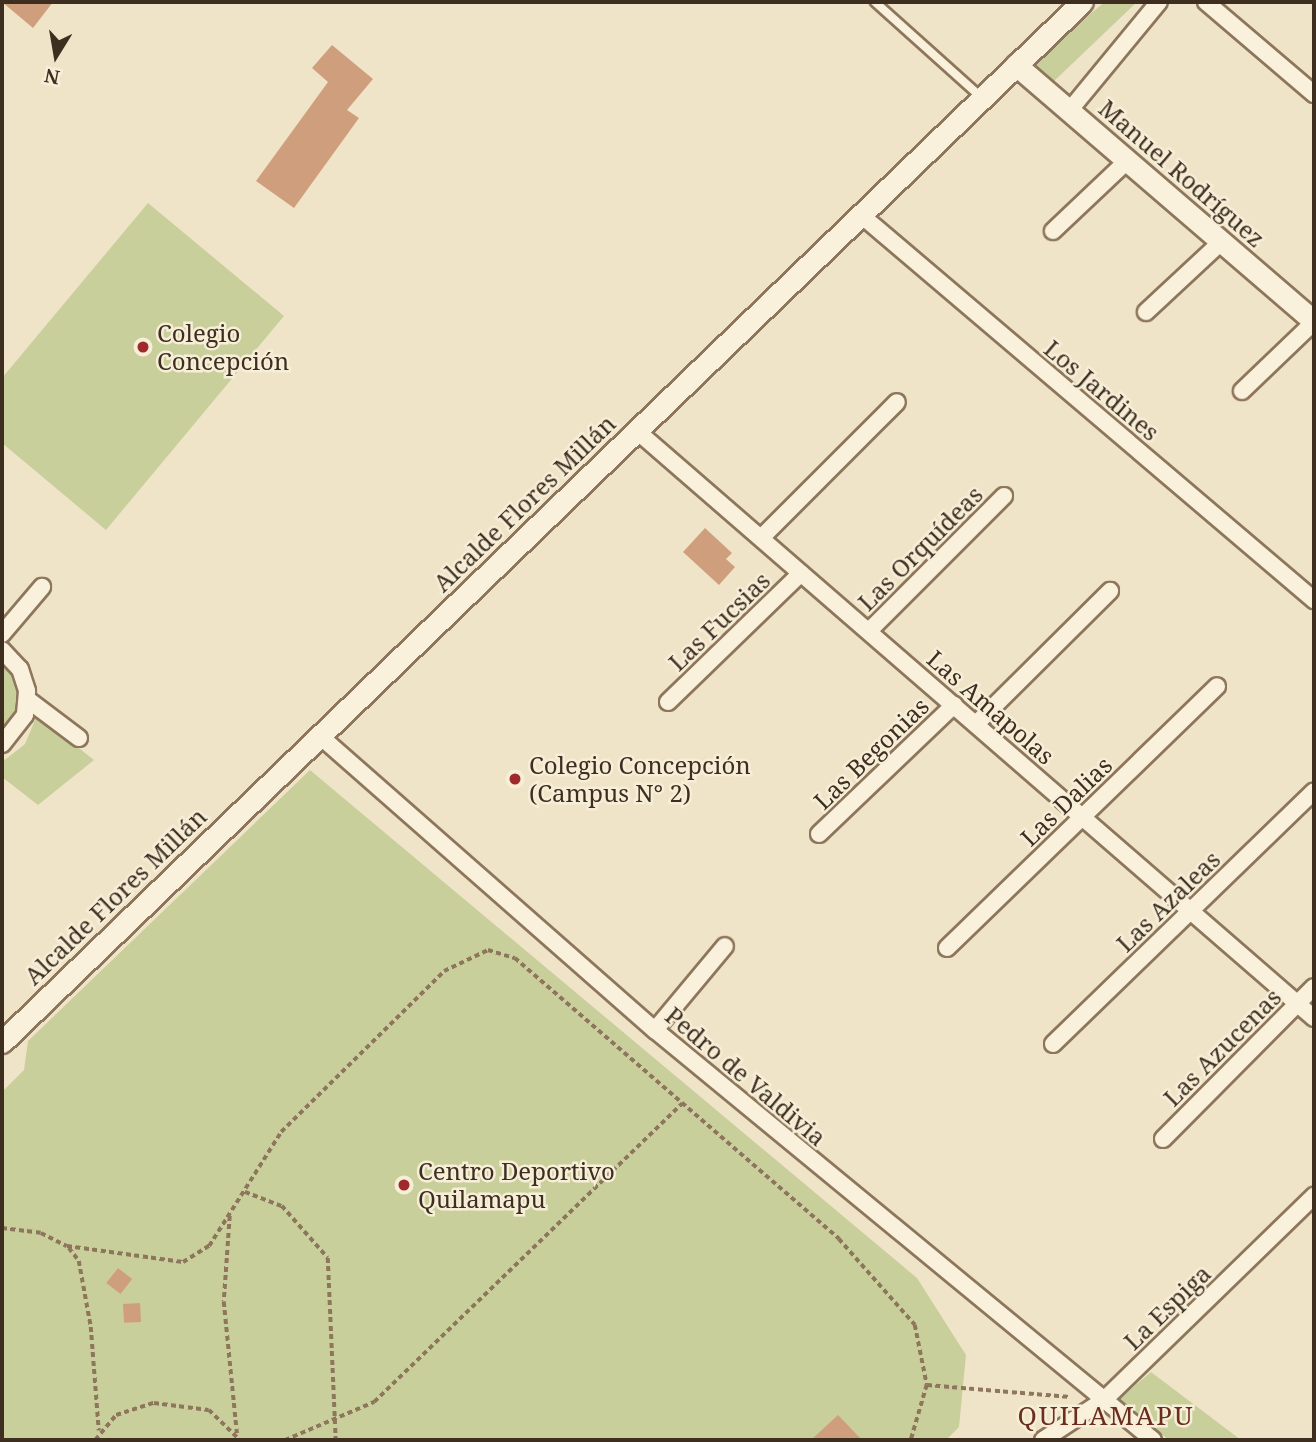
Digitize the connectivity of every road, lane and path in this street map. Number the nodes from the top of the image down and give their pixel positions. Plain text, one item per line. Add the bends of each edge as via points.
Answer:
1 (875, 2) edge
2 (1082, 2) edge
3 (1159, 2) edge
4 (1206, 2) edge
5 (1016, 65) junction
6 (1314, 94) edge
7 (982, 98) junction
8 (1069, 111) junction
9 (1127, 162) junction
10 (860, 215) junction
11 (1053, 231) dead end
12 (1222, 242) junction
13 (1146, 312) dead end
14 (1314, 321) edge
15 (1242, 391) dead end
16 (897, 402) dead end
17 (637, 430) junction
18 (1004, 496) dead end
19 (761, 538) junction
20 (801, 573) junction
21 (42, 587) dead end
22 (1110, 591) dead end
23 (1314, 600) edge
24 (869, 631) junction
25 (2, 634) edge
26 (2, 650) edge
27 (1217, 686) dead end
28 (27, 699) junction
29 (668, 702) dead end
30 (954, 705) junction
31 (976, 724) junction
32 (320, 736) junction
33 (79, 737) dead end
34 (2, 744) edge
35 (1314, 791) edge
36 (1082, 817) junction
37 (819, 834) dead end
38 (1191, 911) junction
39 (725, 946) dead end
40 (947, 948) dead end
41 (1314, 987) edge
42 (1298, 1004) junction
43 (1314, 1018) edge
44 (655, 1030) junction
45 (2, 1042) edge
46 (1053, 1044) dead end
47 (682, 1104) junction
48 (1163, 1139) dead end
49 (244, 1192) junction
50 (1314, 1196) edge
51 (231, 1212) junction
52 (2, 1228) edge
53 (67, 1246) junction
54 (927, 1385) junction
55 (1104, 1400) junction
56 (337, 1419) junction
57 (99, 1431) junction
58 (237, 1433) junction
59 (95, 1440) edge
60 (240, 1440) edge
61 (285, 1440) edge
62 (335, 1440) edge
63 (911, 1440) edge
64 (1043, 1440) edge
65 (1153, 1440) edge

1 - 7 lane
2 - 5 street, Alcalde Flores Millán
3 - 8 street
4 - 6 street
5 - 7 street, Alcalde Flores Millán
5 - 8 street, Manuel Rodríguez
7 - 10 street, Alcalde Flores Millán
8 - 9 street, Manuel Rodríguez
9 - 11 street
9 - 12 street, Manuel Rodríguez
10 - 17 street, Alcalde Flores Millán
10 - 23 street, Los Jardines
12 - 13 street
12 - 14 street, Manuel Rodríguez
14 - 15 street
16 - 19 street
17 - 19 street, Las Amapolas
17 - 32 street, Alcalde Flores Millán
18 - 24 street, Las Orquídeas
19 - 20 street, Las Amapolas
20 - 24 street, Las Amapolas
20 - 29 street, Las Fucsias
21 - 25 street
22 - 31 street
24 - 30 street, Las Amapolas
26 - 28 street via 20,669
27 - 36 street, Las Dalias
28 - 33 street
28 - 34 street via 25,715
30 - 31 street, Las Amapolas
30 - 37 street, Las Begonias
31 - 36 street, Las Amapolas
32 - 44 street, Pedro de Valdivia
32 - 45 street, Alcalde Flores Millán
35 - 38 street, Las Azaleas
36 - 38 street, Las Amapolas
36 - 40 street, Las Dalias
38 - 42 street, Las Amapolas
38 - 46 street, Las Azaleas
39 - 44 street
41 - 42 street, Las Azucenas
42 - 43 street, Las Amapolas
42 - 48 street, Las Azucenas
44 - 55 street, Pedro de Valdivia
47 - 49 path via 514,958 488,950 444,971 370,1041 281,1132
47 - 54 path via 839,1239 915,1325
47 - 56 path via 374,1402
49 - 51 path
49 - 56 path via 282,1206 328,1258
50 - 55 street, La Espiga
51 - 53 path via 209,1246 183,1262
51 - 58 path via 224,1302
52 - 53 path via 41,1233
53 - 57 path via 79,1261 91,1327
54 - 55 path
54 - 63 path
55 - 64 street, La Espiga
55 - 65 street, Pedro de Valdivia
56 - 61 path
56 - 62 path
57 - 58 path via 116,1415 154,1403 209,1410
57 - 59 path
58 - 60 path

